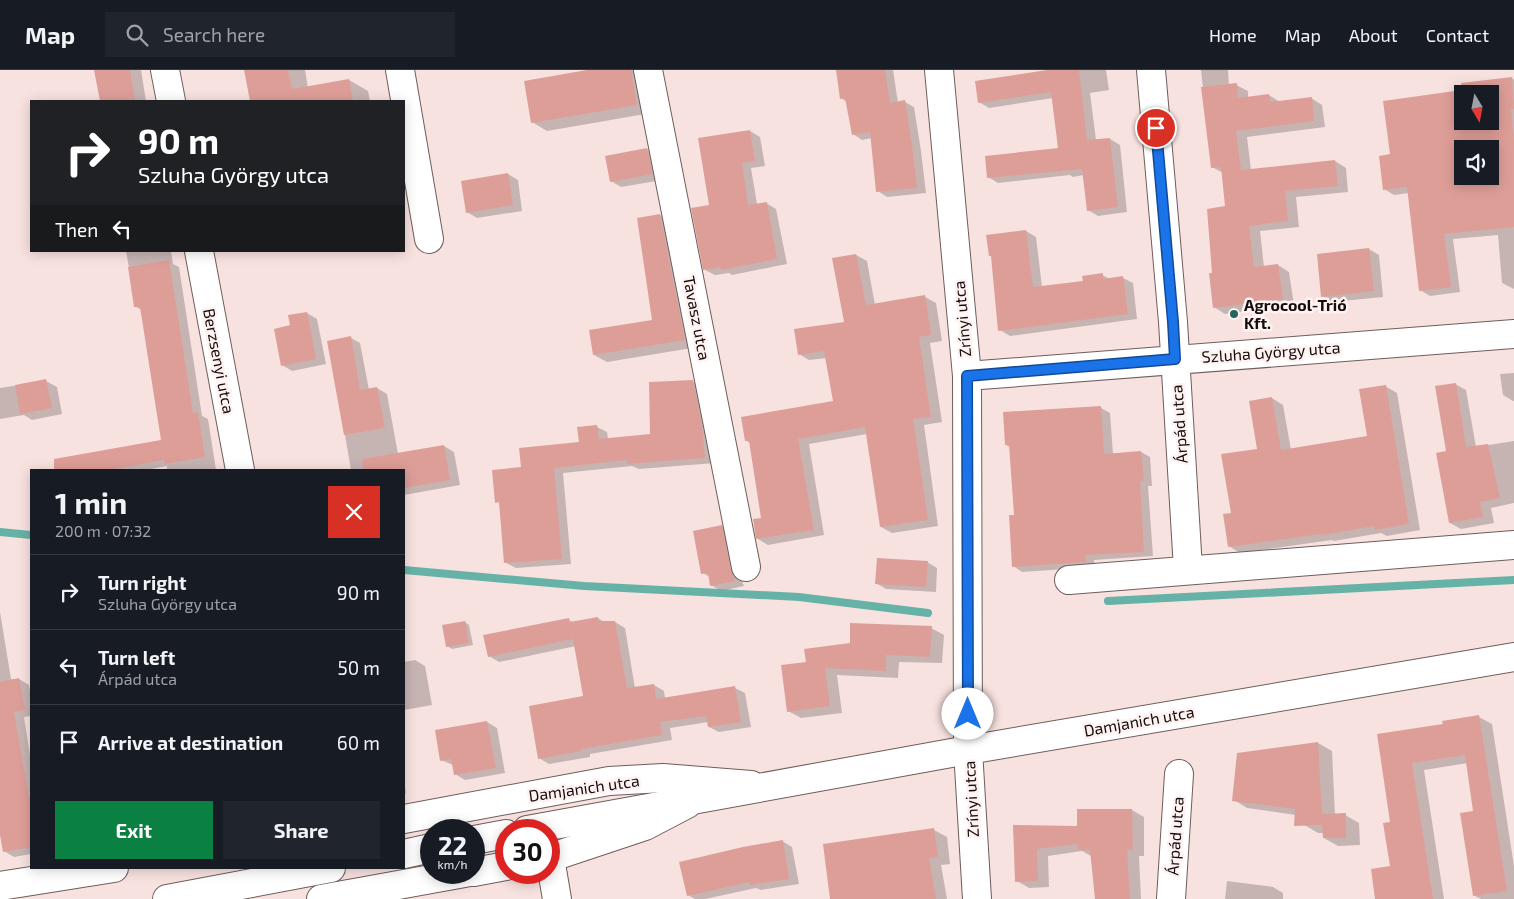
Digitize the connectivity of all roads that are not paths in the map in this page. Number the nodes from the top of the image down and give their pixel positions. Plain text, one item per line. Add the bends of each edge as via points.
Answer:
1 (165, 70) edge
2 (400, 70) edge
3 (648, 70) edge
4 (939, 70) edge
5 (1151, 70) edge
6 (171, 100) edge
7 (429, 239) dead end
8 (199, 252) edge
9 (1514, 334) edge
10 (1175, 359) junction
11 (967, 376) junction
12 (240, 469) edge
13 (1514, 545) edge
14 (746, 566) dead end
15 (1188, 569) junction
16 (1069, 580) dead end
17 (1514, 657) edge
18 (968, 750) junction
19 (1179, 774) dead end
20 (765, 787) junction
21 (695, 800) junction
22 (405, 818) edge
23 (560, 824) edge
24 (420, 850) edge
25 (405, 854) edge
26 (560, 854) edge
27 (108, 869) edge
28 (326, 869) edge
29 (420, 881) edge
30 (554, 884) edge
31 (0, 886) edge
32 (167, 899) edge
33 (321, 899) edge
34 (557, 899) edge
35 (977, 899) edge
36 (1171, 899) edge

1 - 6 street
2 - 7 street
3 - 14 street, Tavasz utca
4 - 11 street, Zrínyi utca
5 - 10 street, Árpád utca
8 - 12 street, Berzsenyi utca
9 - 10 street, Szluha György utca
10 - 11 street, Szluha György utca
10 - 15 street, Árpád utca
11 - 18 street, Zrínyi utca
13 - 15 street
15 - 16 street
17 - 18 street, Damjanich utca
18 - 20 street, Damjanich utca
18 - 35 street, Zrínyi utca
19 - 36 street, Árpád utca
20 - 21 street, Damjanich utca
20 - 22 street, Damjanich utca via 663,778 609,781
21 - 23 street, Damjanich utca
21 - 26 street, Damjanich utca via 645,826
24 - 25 street
27 - 31 street
28 - 32 street
29 - 33 street
30 - 34 street

